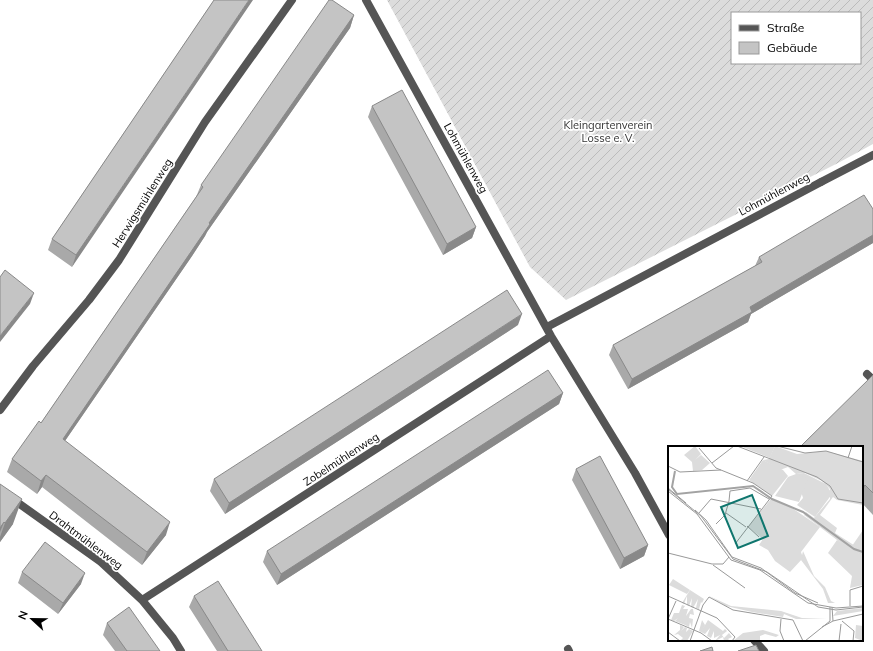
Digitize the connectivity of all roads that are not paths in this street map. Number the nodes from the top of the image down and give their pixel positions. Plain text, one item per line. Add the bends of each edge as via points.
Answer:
1 (292, 0) edge
2 (366, 0) edge
3 (873, 155) edge
4 (547, 327) junction
5 (551, 336) junction
6 (867, 374) dead end
7 (873, 380) edge
8 (0, 410) edge
9 (0, 490) edge
10 (668, 533) edge
11 (142, 600) junction
12 (755, 641) edge
13 (182, 651) edge
14 (764, 651) edge

1 - 8 street, Herwigsmühlenweg via 205,122 120,260
2 - 4 street, Lohmühlenweg
3 - 4 street, Lohmühlenweg
4 - 5 street, Lohmühlenweg
5 - 10 street, Lohmühlenweg via 635,473
5 - 11 street, Zobelmühlenweg
6 - 7 street
9 - 11 street, Drahtmühlenweg via 101,562
11 - 13 street, Drahtmühlenweg
12 - 14 street

